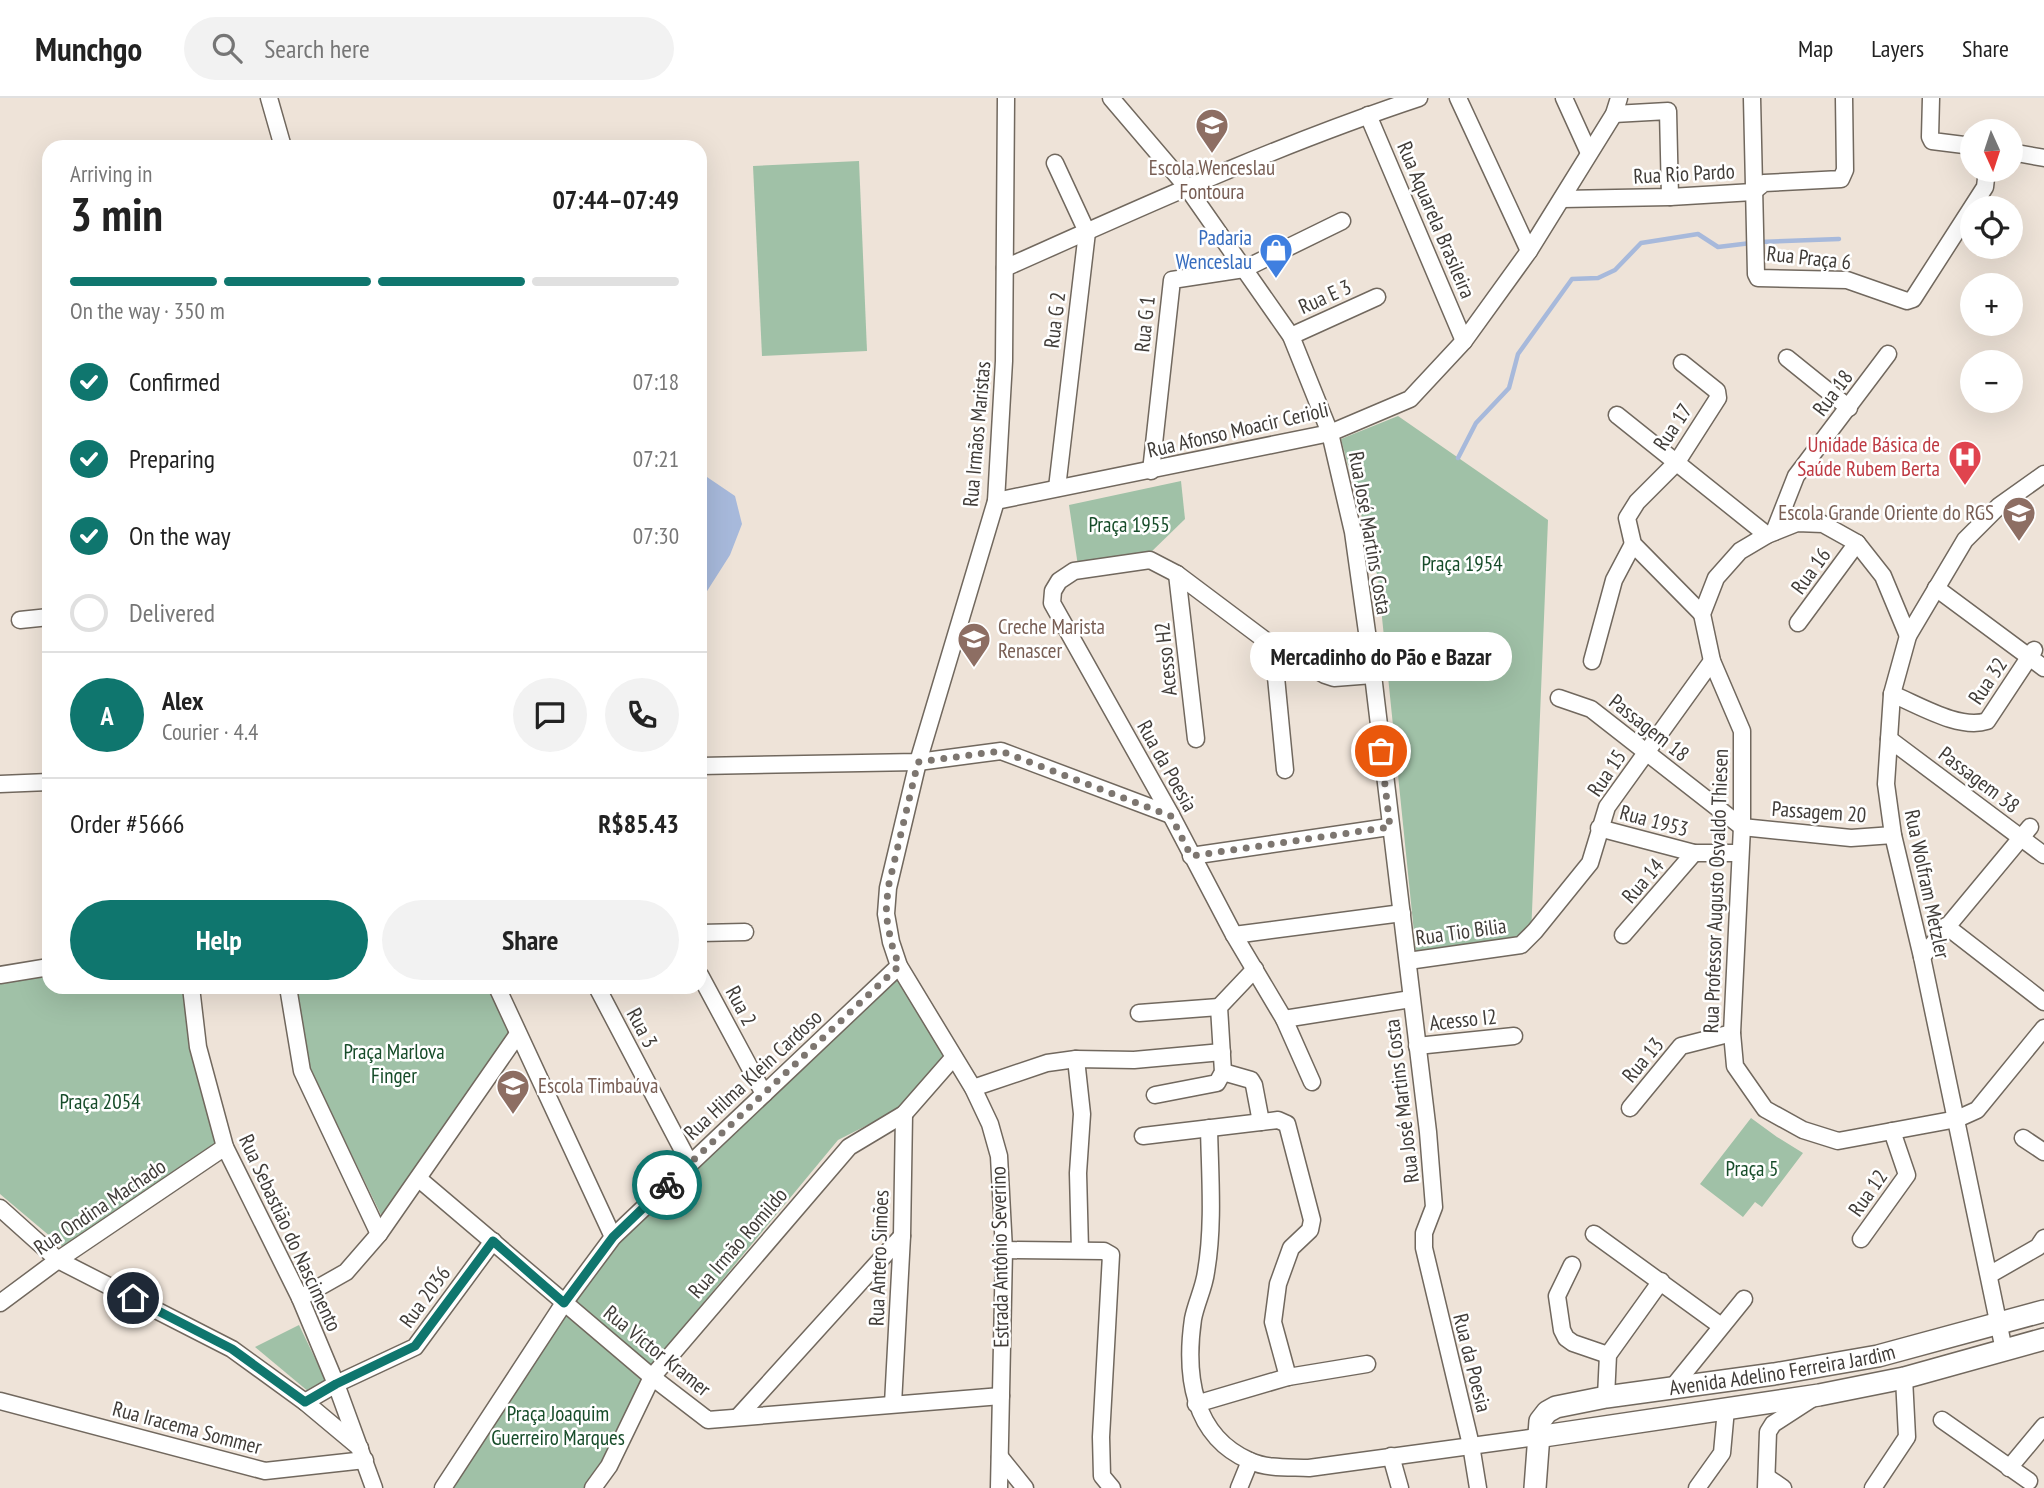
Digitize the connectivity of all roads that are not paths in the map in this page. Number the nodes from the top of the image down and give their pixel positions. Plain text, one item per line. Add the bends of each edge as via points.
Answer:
1 (269, 98) edge
2 (1006, 98) edge
3 (1111, 98) edge
4 (1419, 98) edge
5 (1458, 98) edge
6 (1564, 98) edge
7 (1752, 98) edge
8 (1844, 98) edge
9 (1931, 98) edge
10 (1617, 106) edge
11 (1368, 115) junction
12 (281, 140) edge
13 (1960, 144) edge
14 (1589, 153) junction
15 (2023, 154) edge
16 (2044, 158) edge
17 (1055, 163) dead end
18 (1986, 182) edge
19 (1186, 186) junction
20 (1754, 192) junction
21 (1670, 197) junction
22 (1562, 199) junction
23 (1342, 221) dead end
24 (1087, 232) junction
25 (1529, 251) junction
26 (1005, 268) junction
27 (1244, 269) junction
28 (1377, 297) dead end
29 (1290, 336) junction
30 (1464, 341) junction
31 (1888, 354) dead end
32 (1787, 358) dead end
33 (1682, 363) dead end
34 (1849, 408) junction
35 (1617, 415) dead end
36 (1330, 433) junction
37 (1677, 462) junction
38 (1151, 471) junction
39 (2044, 474) edge
40 (1057, 488) junction
41 (996, 501) junction
42 (1771, 533) junction
43 (1857, 543) junction
44 (1633, 544) junction
45 (1177, 574) junction
46 (1936, 588) junction
47 (1702, 614) junction
48 (42, 618) edge
49 (20, 620) dead end
50 (1798, 623) dead end
51 (1908, 636) junction
52 (1273, 646) junction
53 (2032, 654) junction
54 (1592, 661) dead end
55 (1713, 662) junction
56 (2044, 668) edge
57 (1373, 675) junction
58 (1892, 694) junction
59 (1559, 698) dead end
60 (1196, 739) dead end
61 (1889, 739) junction
62 (1646, 753) junction
63 (918, 762) junction
64 (707, 766) edge
65 (1285, 771) dead end
66 (42, 782) edge
67 (0, 784) edge
68 (1171, 816) junction
69 (1390, 827) junction
70 (1742, 827) junction
71 (1599, 828) junction
72 (2026, 832) junction
73 (1893, 835) junction
74 (1694, 853) junction
75 (1740, 853) junction
76 (2044, 855) edge
77 (1191, 856) junction
78 (1402, 914) junction
79 (1946, 926) junction
80 (745, 932) dead end
81 (707, 933) edge
82 (1234, 935) junction
83 (1623, 935) dead end
84 (1521, 946) joint
85 (1922, 957) junction
86 (1408, 961) junction
87 (899, 966) junction
88 (42, 968) edge
89 (1255, 969) junction
90 (0, 975) edge
91 (707, 988) edge
92 (192, 994) edge
93 (289, 994) edge
94 (500, 994) edge
95 (601, 994) edge
96 (1411, 999) junction
97 (2044, 1002) edge
98 (1219, 1007) junction
99 (1139, 1013) dead end
100 (1284, 1018) junction
101 (2044, 1028) edge
102 (1732, 1033) junction
103 (518, 1034) junction
104 (1514, 1036) dead end
105 (1417, 1046) junction
106 (1222, 1052) junction
107 (953, 1058) junction
108 (1076, 1059) junction
109 (1223, 1072) junction
110 (1312, 1082) dead end
111 (973, 1088) junction
112 (764, 1094) junction
113 (1155, 1095) dead end
114 (1630, 1108) dead end
115 (904, 1114) junction
116 (1956, 1119) junction
117 (1261, 1122) junction
118 (1209, 1128) junction
119 (1892, 1131) junction
120 (1143, 1136) dead end
121 (2023, 1138) dead end
122 (225, 1147) junction
123 (2044, 1152) edge
124 (690, 1164) junction
125 (419, 1179) junction
126 (0, 1208) edge
127 (379, 1234) junction
128 (1594, 1234) dead end
129 (902, 1236) junction
130 (613, 1237) junction
131 (2044, 1238) edge
132 (1861, 1239) dead end
133 (493, 1241) junction
134 (1424, 1248) joint
135 (1080, 1250) junction
136 (1004, 1251) junction
137 (58, 1259) junction
138 (1572, 1265) dead end
139 (1989, 1275) junction
140 (1661, 1280) junction
141 (300, 1298) junction
142 (1744, 1298) dead end
143 (0, 1303) edge
144 (564, 1303) junction
145 (2044, 1311) edge
146 (1999, 1323) junction
147 (1721, 1326) junction
148 (2043, 1342) edge
149 (2004, 1350) junction
150 (1608, 1355) junction
151 (1367, 1364) dead end
152 (652, 1377) junction
153 (1288, 1377) junction
154 (1903, 1378) junction
155 (336, 1384) junction
156 (1672, 1388) junction
157 (1818, 1395) junction
158 (1001, 1396) junction
159 (1606, 1397) junction
160 (0, 1401) edge
161 (305, 1402) junction
162 (893, 1404) junction
163 (1196, 1404) junction
164 (1726, 1409) junction
165 (738, 1417) junction
166 (1941, 1420) dead end
167 (2044, 1426) edge
168 (1537, 1437) junction
169 (1471, 1445) junction
170 (363, 1455) junction
171 (1000, 1457) junction
172 (1391, 1457) junction
173 (1250, 1461) junction
174 (2009, 1468) junction
175 (2029, 1480) dead end
176 (1767, 1483) edge
177 (374, 1488) edge
178 (443, 1488) edge
179 (593, 1488) edge
180 (999, 1488) edge
181 (1025, 1488) edge
182 (1112, 1488) edge
183 (1239, 1488) edge
184 (1400, 1488) edge
185 (1478, 1488) edge
186 (1535, 1488) edge
187 (1697, 1488) edge
188 (1783, 1488) edge
189 (1873, 1488) edge

1 - 12 street
2 - 26 street, Rua Irmãos Maristas
3 - 19 street, Rua José Martins Costa
4 - 11 street
5 - 25 street
6 - 14 street
7 - 20 street
8 - 20 street, Rua Rio Pardo via 1841,179 1763,183
9 - 13 street via 1932,141
10 - 14 street, Rua Afonso Moacir Cerioli
10 - 21 street via 1668,111
11 - 19 street
11 - 30 street, Rua Aquarela Brasileira
14 - 22 street, Rua Afonso Moacir Cerioli
15 - 16 street
17 - 24 street
18 - 20 street, Rua Praça 6 via 1907,302 1847,279 1758,278
19 - 24 street
19 - 27 street, Rua José Martins Costa
20 - 21 street, Rua Rio Pardo
21 - 22 street, Rua Rio Pardo
22 - 25 street, Rua Afonso Moacir Cerioli
23 - 27 street, Rua G 1
24 - 26 street
24 - 40 street, Rua G 2
25 - 30 street, Rua Afonso Moacir Cerioli
26 - 41 street, Rua Irmãos Maristas
27 - 29 street, Rua José Martins Costa
27 - 38 street, Rua G 1 via 1172,280
28 - 29 street, Rua E 3
29 - 36 street, Rua José Martins Costa
30 - 36 street, Rua Afonso Moacir Cerioli via 1410,399
31 - 34 street, Rua 18
32 - 34 street
33 - 37 street, Rua 17 via 1717,391 1718,398
34 - 42 street, Rua 18 via 1796,476
35 - 37 street
36 - 38 street, Rua Afonso Moacir Cerioli
36 - 57 street, Rua José Martins Costa via 1353,532
37 - 42 street
37 - 44 street, Rua 17 via 1627,518
38 - 40 street, Rua Afonso Moacir Cerioli
39 - 46 street, Rua Wolfram Metzler via 1999,506 1965,540
40 - 41 street, Rua Afonso Moacir Cerioli
41 - 63 street, Rua Irmãos Maristas
42 - 43 street via 1797,523 1824,524
42 - 47 street via 1740,551 1716,578
43 - 50 street, Rua 16
43 - 51 street via 1883,576
44 - 47 street
44 - 54 street via 1614,580
45 - 52 street
45 - 60 street, Acesso H2
45 - 68 street, Rua da Poesia via 1150,560 1074,571 1059,581 1052,603
46 - 51 street, Rua Wolfram Metzler
46 - 53 street
47 - 55 street, Rua Professor Augusto Osvaldo Thiesen
48 - 49 street
51 - 58 street, Rua Wolfram Metzler
52 - 57 street via 1325,675
52 - 65 street
53 - 56 street
53 - 58 street, Rua 32 via 1987,721 1976,725 1962,724
55 - 62 street, Rua 15
55 - 70 street, Rua Professor Augusto Osvaldo Thiesen via 1742,731
57 - 69 street, Rua José Martins Costa
58 - 61 street, Rua Wolfram Metzler
59 - 62 street, Passagem 18 via 1591,709
61 - 72 street, Passagem 38
61 - 73 street, Rua Wolfram Metzler via 1886,784
62 - 70 street, Passagem 18
62 - 71 street, Rua 15 via 1607,807
63 - 64 street
63 - 68 street via 1001,751
63 - 87 street, Estrada Antônio Severino via 888,888 886,914
66 - 67 street
68 - 77 street, Rua da Poesia
69 - 77 street
69 - 78 street, Rua José Martins Costa
70 - 73 street, Passagem 20 via 1851,838
70 - 75 street, Rua Professor Augusto Osvaldo Thiesen
71 - 74 street, Rua 1953
71 - 84 street, Rua 15 via 1590,863
72 - 76 street, Passagem 38
72 - 79 street
73 - 85 street, Rua Wolfram Metzler
74 - 75 street, Rua 1953
74 - 83 street, Rua 14
75 - 102 street, Rua Professor Augusto Osvaldo Thiesen
77 - 82 street, Rua da Poesia
78 - 82 street
78 - 86 street, Rua José Martins Costa
79 - 85 street
79 - 97 street
80 - 81 street
82 - 89 street, Rua da Poesia
84 - 86 street, Rua Tio Bilia
85 - 116 street, Rua Wolfram Metzler
86 - 96 street, Rua José Martins Costa
87 - 107 street, Estrada Antônio Severino
87 - 112 street, Rua Hilma Klein Cardoso
88 - 90 street
89 - 98 street
89 - 100 street, Rua da Poesia
91 - 112 street, Rua 2
92 - 122 street, Rua Sebastião do Nascimento via 198,1047
93 - 127 street via 302,1071
94 - 103 street
95 - 124 street, Rua 3
96 - 100 street
96 - 105 street, Rua José Martins Costa
98 - 99 street
98 - 106 street
100 - 110 street, Rua da Poesia
101 - 116 street via 1977,1110
102 - 114 street, Rua 13 via 1681,1046
102 - 119 street, Rua Professor Augusto Osvaldo Thiesen via 1735,1066 1765,1109 1803,1130 1838,1141
103 - 125 street
103 - 130 street
104 - 105 street, Acesso I2
105 - 134 street, Rua José Martins Costa via 1435,1196
106 - 108 street via 1135,1060
106 - 109 street
107 - 111 street, Estrada Antônio Severino
107 - 115 street, Rua Irmão Romildo
108 - 111 street via 1047,1063
108 - 135 street via 1082,1114 1077,1173
109 - 113 street via 1212,1085
109 - 117 street via 1251,1080
111 - 136 street, Estrada Antônio Severino via 999,1156
112 - 124 street, Rua Hilma Klein Cardoso
115 - 129 street, Rua Antero Simões
115 - 152 street, Rua Irmão Romildo via 849,1147
116 - 119 street, Rua Professor Augusto Osvaldo Thiesen
116 - 139 street, Rua Wolfram Metzler
117 - 118 street
117 - 153 street via 1287,1124 1312,1220 1310,1230 1291,1248 1278,1284 1273,1322
118 - 120 street
118 - 163 street via 1211,1228 1189,1365
119 - 132 street, Rua 12 via 1907,1175
121 - 123 street
122 - 137 street, Rua Ondina Machado
122 - 141 street, Rua Sebastião do Nascimento
124 - 130 street, Rua Hilma Klein Cardoso
125 - 127 street
125 - 133 street, Rua Victor Kramer
126 - 137 street
127 - 141 street via 346,1272
128 - 140 street
129 - 162 street, Rua Antero Simões
129 - 165 street
130 - 144 street, Rua Hilma Klein Cardoso
131 - 139 street via 2038,1247
133 - 144 street, Rua Victor Kramer
133 - 155 street, Rua 2036 via 415,1346
134 - 169 street, Rua da Poesia
135 - 136 street
135 - 182 street via 1111,1255 1101,1437 1102,1476
136 - 158 street, Estrada Antônio Severino
137 - 143 street, Rua Ondina Machado
137 - 161 street via 232,1349
138 - 150 street via 1557,1296 1566,1338
139 - 146 street, Rua Wolfram Metzler
140 - 147 street
140 - 150 street
141 - 155 street, Rua Sebastião do Nascimento
142 - 147 street
144 - 152 street, Rua Victor Kramer
144 - 178 street, Rua Hilma Klein Cardoso
145 - 146 main road, Avenida Adelino Ferreira Jardim
146 - 149 street, Rua Wolfram Metzler
146 - 156 main road, Avenida Adelino Ferreira Jardim via 1878,1356
147 - 156 street
148 - 149 main road, Avenida Adelino Ferreira Jardim
149 - 154 main road, Avenida Adelino Ferreira Jardim
150 - 159 street
151 - 153 street
152 - 165 street, Rua Victor Kramer via 708,1420
152 - 179 street, Rua Irmão Romildo via 609,1466
153 - 163 street
154 - 157 main road, Avenida Adelino Ferreira Jardim
154 - 189 street via 1907,1437
155 - 161 street, Rua 2036
155 - 170 street, Rua Sebastião do Nascimento
156 - 159 main road, Avenida Adelino Ferreira Jardim
157 - 164 main road, Avenida Adelino Ferreira Jardim
157 - 176 street via 1768,1432
158 - 162 street, Rua Victor Kramer
158 - 171 street, Estrada Antônio Severino
159 - 168 main road, Avenida Adelino Ferreira Jardim via 1546,1412
160 - 170 street, Rua Iracema Sommer via 265,1471
161 - 170 street
162 - 165 street, Rua Victor Kramer
163 - 173 street via 1215,1437
164 - 168 main road, Avenida Adelino Ferreira Jardim
164 - 187 street via 1722,1453
166 - 174 street
167 - 174 street
168 - 169 street, Avenida Adelino Ferreira Jardim
168 - 186 main road
169 - 172 street, Avenida Adelino Ferreira Jardim
169 - 185 street, Rua da Poesia
170 - 177 street, Rua Sebastião do Nascimento
171 - 180 street, Estrada Antônio Severino
171 - 181 street
172 - 173 street, Avenida Adelino Ferreira Jardim via 1309,1468
172 - 184 street
173 - 183 street
174 - 175 street
176 - 188 street

